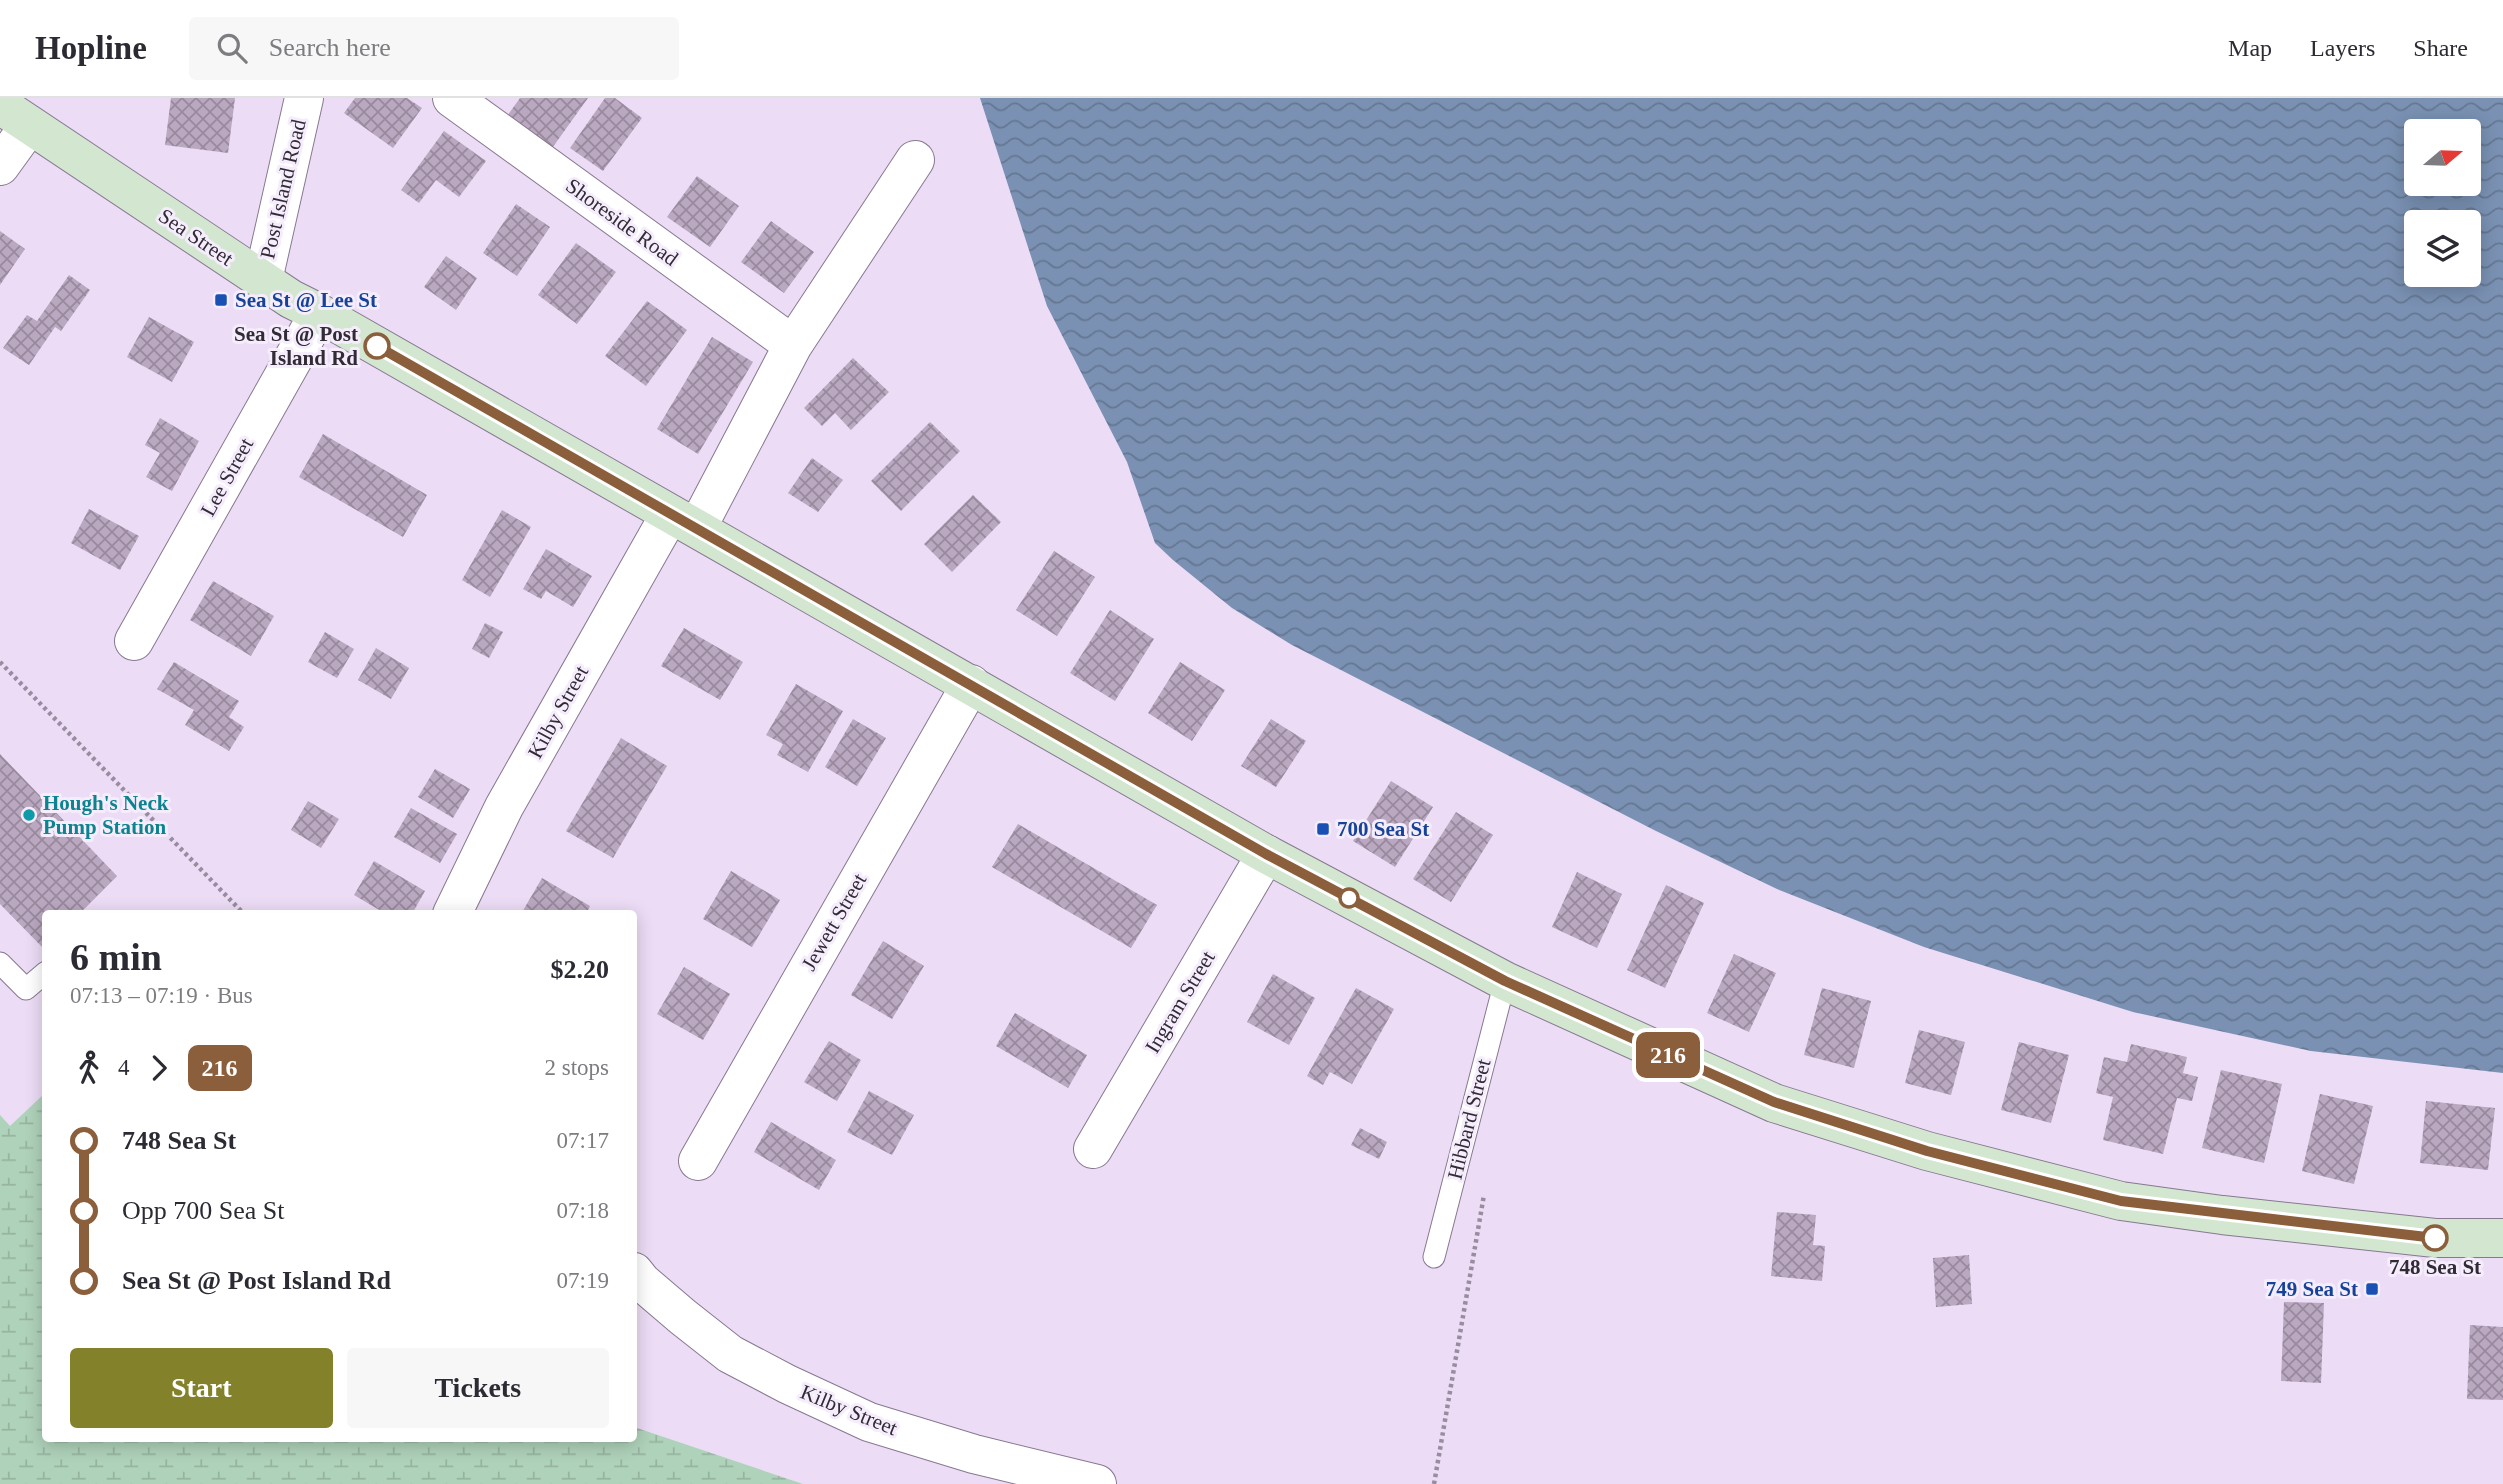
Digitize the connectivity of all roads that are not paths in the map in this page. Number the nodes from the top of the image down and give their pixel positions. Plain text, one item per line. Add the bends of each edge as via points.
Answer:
1 (304, 98) edge
2 (452, 98) edge
3 (15, 115) edge
4 (915, 160) dead end
5 (0, 166) edge
6 (263, 280) junction
7 (319, 313) junction
8 (793, 345) junction
9 (683, 521) junction
10 (134, 641) dead end
11 (971, 684) junction
12 (1266, 854) junction
13 (454, 910) edge
14 (0, 963) edge
15 (42, 975) edge
16 (1505, 981) junction
17 (1093, 1149) dead end
18 (698, 1161) dead end
19 (2503, 1238) edge
20 (1434, 1257) dead end
21 (637, 1276) edge
22 (1097, 1484) edge

1 - 6 street, Post Island Road
2 - 8 street, Shoreside Road
3 - 5 street
3 - 6 main road, Sea Street
4 - 8 street
6 - 7 main road, Sea Street
7 - 9 main road, Sea Street
7 - 10 street, Lee Street
8 - 9 street
9 - 11 main road, Sea Street
9 - 13 street, Kilby Street via 505,807
11 - 12 main road, Sea Street
11 - 18 street, Jewett Street
12 - 16 main road, Sea Street
12 - 17 street, Ingram Street
14 - 15 lane via 26,989
16 - 19 main road, Sea Street via 1774,1102 2013,1175 2121,1201 2222,1215 2435,1238
16 - 20 lane, Hibbard Street
21 - 22 street, Kilby Street via 730,1354 869,1422

